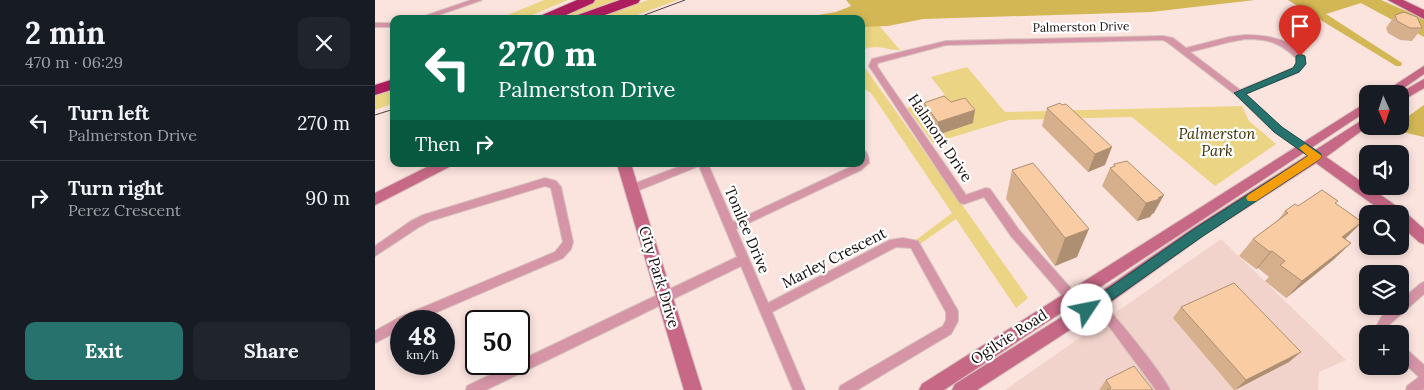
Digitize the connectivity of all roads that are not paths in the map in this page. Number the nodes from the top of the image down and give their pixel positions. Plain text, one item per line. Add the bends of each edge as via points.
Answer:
1 (477, 0) edge
2 (633, 0) edge
3 (1394, 0) edge
4 (1406, 0) edge
5 (582, 6) edge
6 (1424, 9) edge
7 (431, 15) edge
8 (556, 15) edge
9 (1424, 15) edge
10 (375, 25) edge
11 (390, 26) edge
12 (1184, 51) junction
13 (875, 62) joint
14 (1424, 70) edge
15 (390, 74) edge
16 (375, 80) edge
17 (1424, 83) edge
18 (390, 85) edge
19 (1401, 85) edge
20 (375, 90) edge
21 (1409, 92) edge
22 (1239, 93) junction
23 (1359, 111) edge
24 (1359, 127) edge
25 (1336, 144) junction
26 (1299, 149) junction
27 (1313, 158) junction
28 (438, 167) edge
29 (625, 167) edge
30 (687, 167) edge
31 (704, 167) edge
32 (859, 167) edge
33 (1346, 176) junction
34 (632, 189) junction
35 (375, 200) edge
36 (1373, 205) edge
37 (1385, 205) edge
38 (1409, 225) edge
39 (729, 228) junction
40 (1409, 231) edge
41 (1424, 240) edge
42 (375, 252) edge
43 (742, 260) junction
44 (1424, 287) edge
45 (666, 297) junction
46 (1071, 297) junction
47 (1096, 304) junction
48 (431, 310) edge
49 (765, 310) junction
50 (1383, 325) edge
51 (390, 329) edge
52 (375, 337) edge
53 (1409, 359) edge
54 (1424, 373) edge
55 (1424, 381) edge
56 (472, 390) edge
57 (693, 390) edge
58 (799, 390) edge
59 (845, 390) edge
60 (928, 390) edge
61 (961, 390) edge
62 (1164, 390) edge
63 (1411, 390) edge

1 - 7 street
2 - 5 highway
3 - 9 main road
4 - 6 main road
5 - 8 highway
10 - 11 street
12 - 13 street, Palmerston Drive via 1163,38 947,43
12 - 22 street, Palmerston Drive
12 - 22 street via 1230,39 1259,37 1283,42 1300,56 1301,64 1296,70
13 - 46 street, Halmont Drive via 873,66 964,200 986,192 1015,233
14 - 19 main road
15 - 16 highway
17 - 21 main road
18 - 20 highway
22 - 26 street, Palmerston Drive via 1262,116 1269,129
23 - 26 main road, Ogilvie Road
24 - 25 main road, Ogilvie Road
25 - 27 main road, Ogilvie Road
25 - 33 main road via 1334,160
26 - 27 street, Palmerston Drive
26 - 46 main road, Ogilvie Road
27 - 33 main road
27 - 36 main road
27 - 47 main road, Ogilvie Road via 1198,232
28 - 35 main road
29 - 34 main road, City Park Drive
30 - 34 street
31 - 39 street, Tonilee Drive
32 - 39 street
33 - 37 main road
34 - 45 main road, City Park Drive
38 - 41 main road
39 - 43 street, Tonilee Drive
40 - 41 main road
42 - 48 street via 423,220 545,182 553,184 568,242 564,250 559,255
43 - 45 street
43 - 49 street, Tonilee Drive
44 - 50 street
45 - 56 street
45 - 57 main road, City Park Drive
46 - 60 main road, Ogilvie Road
47 - 61 main road, Ogilvie Road
47 - 62 street
49 - 58 street, Tonilee Drive
49 - 59 street, Marley Crescent via 894,243 914,244 952,311 952,321 947,330
51 - 52 street
53 - 54 street
55 - 63 street

